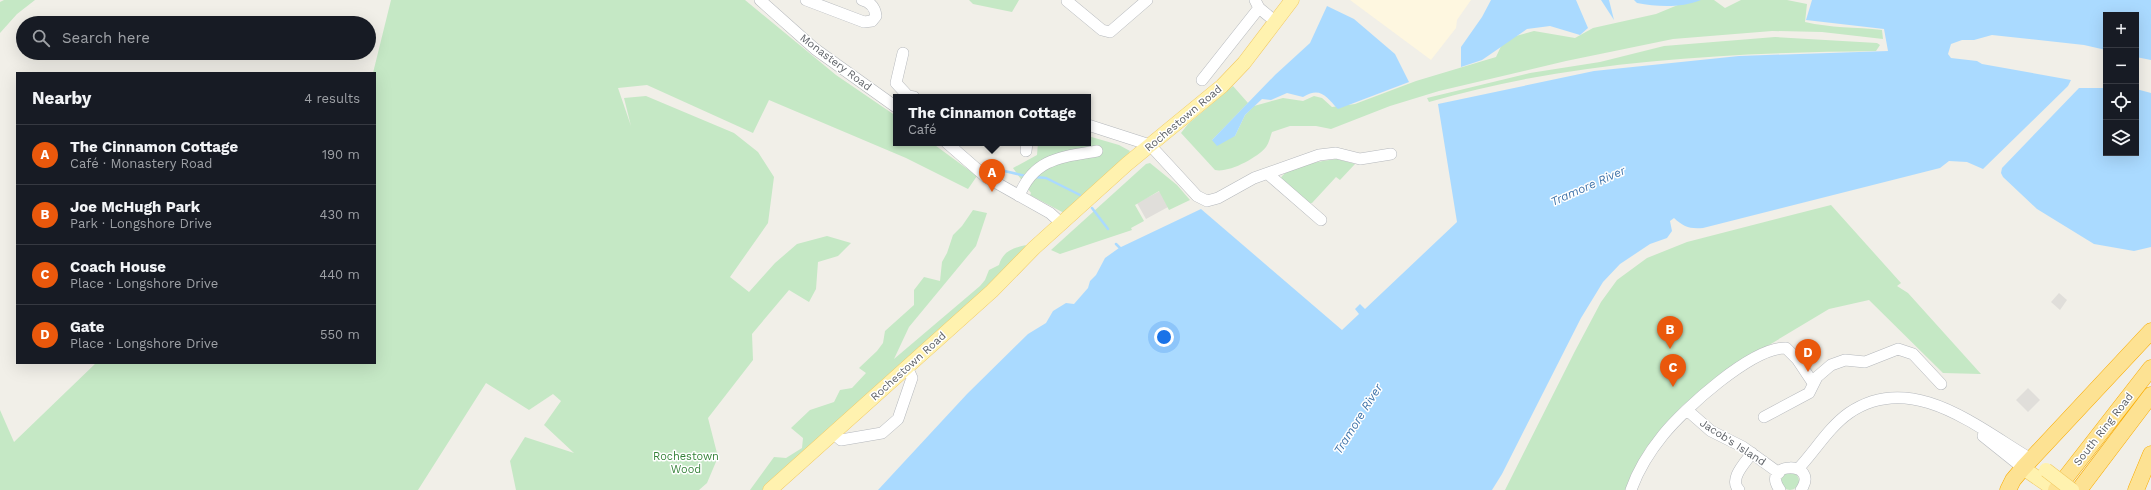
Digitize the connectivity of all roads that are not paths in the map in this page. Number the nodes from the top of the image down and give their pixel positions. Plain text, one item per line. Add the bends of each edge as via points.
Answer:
1 (806, 0) edge
2 (865, 0) edge
3 (1147, 0) edge
4 (1292, 0) edge
5 (1067, 1) edge
6 (767, 2) edge
7 (1257, 4) edge
8 (1276, 22) junction
9 (903, 53) dead end
10 (1202, 80) dead end
11 (906, 94) edge
12 (893, 105) edge
13 (1091, 126) edge
14 (1150, 145) junction
15 (950, 146) edge
16 (1097, 151) dead end
17 (1391, 154) dead end
18 (1268, 174) junction
19 (1019, 196) junction
20 (1321, 220) dead end
21 (1062, 224) junction
22 (2151, 331) edge
23 (907, 367) junction
24 (2151, 368) edge
25 (1813, 383) junction
26 (1941, 384) dead end
27 (2151, 395) edge
28 (1687, 410) junction
29 (1764, 417) dead end
30 (833, 433) junction
31 (1752, 453) junction
32 (2151, 454) edge
33 (2027, 464) junction
34 (1798, 469) junction
35 (1779, 473) junction
36 (2043, 475) junction
37 (1805, 488) edge
38 (770, 490) edge
39 (1631, 490) edge
40 (1739, 490) edge
41 (1780, 490) edge
42 (2008, 490) edge
43 (2056, 490) edge
44 (2072, 490) edge
45 (2079, 490) edge
46 (2136, 490) edge

1 - 2 street via 864,22 876,16 875,10
3 - 5 street via 1110,32 1102,30
4 - 8 main road, Rochestown Road
6 - 12 street, Monastery Road via 816,49
7 - 8 street
7 - 10 street
8 - 14 main road, Rochestown Road via 1222,86
9 - 11 street via 896,83
13 - 14 street
14 - 18 street via 1197,196 1204,200 1213,201 1254,178
14 - 21 main road, Rochestown Road
15 - 19 street via 986,177
16 - 19 street via 1054,159 1034,172 1026,181
17 - 18 street via 1360,159 1327,153
18 - 20 street
19 - 21 street via 1050,213
21 - 23 main road, Rochestown Road via 992,292
22 - 33 highway
23 - 30 main road, Rochestown Road
23 - 30 street via 912,378 898,419 888,429 882,433 841,440
24 - 43 highway, South Ring Road
25 - 26 street via 1831,365 1846,360 1865,362 1898,349 1913,354
25 - 28 street via 1786,348 1773,350 1727,376
25 - 29 street via 1806,396
27 - 45 highway, South Ring Road
28 - 31 street, Jacob's Island via 1711,431
28 - 39 street via 1653,448
30 - 38 main road, Rochestown Road
31 - 35 street, Jacob's Island
31 - 40 street via 1735,479 1736,488
32 - 46 highway
33 - 34 street via 1997,449 1956,414 1915,399 1894,398 1854,410 1840,421
33 - 36 main road
33 - 42 highway
34 - 35 street via 1789,467
34 - 37 street via 1803,474
35 - 41 street via 1776,480
36 - 43 main road
36 - 44 main road, bridge

